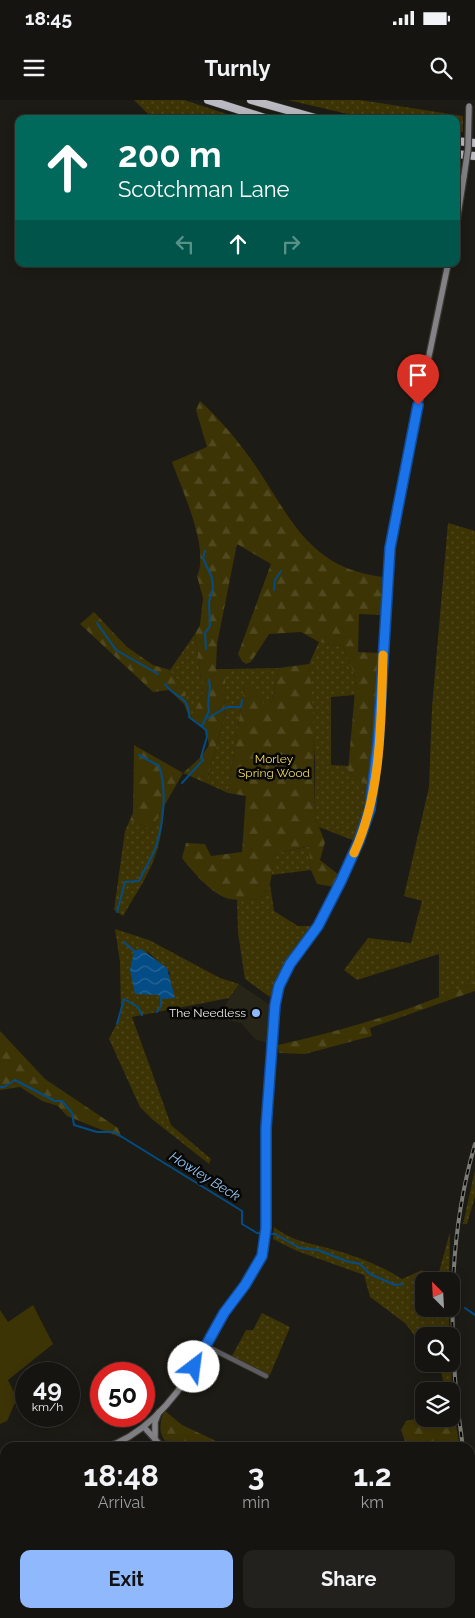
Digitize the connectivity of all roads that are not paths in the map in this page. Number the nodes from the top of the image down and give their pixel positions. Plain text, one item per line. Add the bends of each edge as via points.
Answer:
1 (208, 100) edge
2 (250, 100) edge
3 (469, 103) edge
4 (255, 115) edge
5 (304, 115) edge
6 (460, 141) edge
7 (475, 143) edge
8 (460, 154) edge
9 (475, 156) edge
10 (460, 200) edge
11 (447, 267) edge
12 (206, 1346) junction
13 (266, 1376) dead end
14 (160, 1410) junction
15 (155, 1415) edge
16 (144, 1427) joint
17 (155, 1439) junction
18 (118, 1442) edge
19 (158, 1442) edge

1 - 4 highway
2 - 5 highway
3 - 10 main road, bridge via 468,149
6 - 7 highway
8 - 9 highway
11 - 12 main road via 390,548 378,743 370,809 359,841 318,926 290,964 279,986 266,1128 265,1242 262,1256
12 - 13 street
12 - 14 main road via 189,1376
14 - 15 main road
14 - 17 main road via 155,1422
16 - 17 main road
16 - 18 main road
17 - 19 main road

